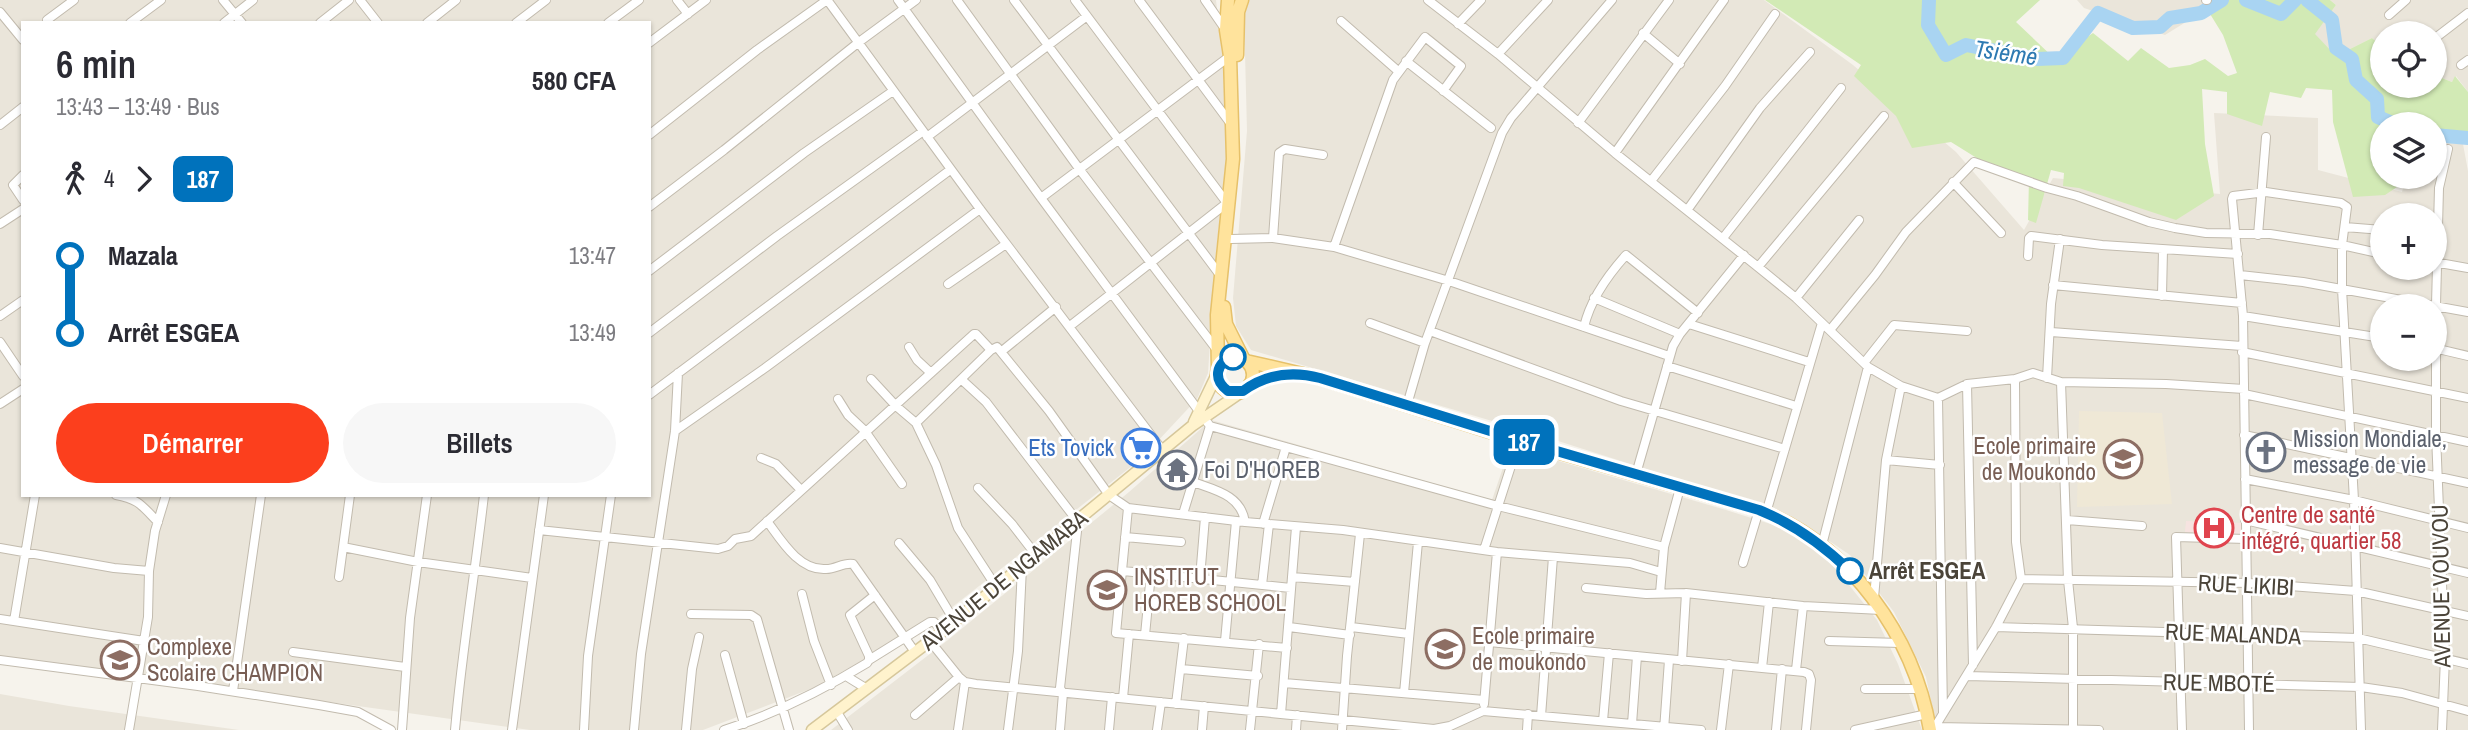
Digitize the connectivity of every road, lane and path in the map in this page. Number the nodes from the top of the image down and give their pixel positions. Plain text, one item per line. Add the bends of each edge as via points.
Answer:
1 (74, 0) edge
2 (161, 0) edge
3 (223, 0) edge
4 (253, 0) edge
5 (349, 0) edge
6 (360, 0) edge
7 (456, 0) edge
8 (546, 0) edge
9 (639, 0) edge
10 (677, 0) edge
11 (706, 0) edge
12 (898, 0) edge
13 (916, 0) edge
14 (957, 0) edge
15 (1014, 0) edge
16 (1075, 0) edge
17 (1139, 0) edge
18 (1205, 0) edge
19 (1228, 0) edge
20 (1241, 0) edge
21 (1428, 0) edge
22 (1481, 0) edge
23 (1548, 0) edge
24 (1612, 0) edge
25 (1669, 0) edge
26 (1724, 0) edge
27 (2406, 0) edge
28 (828, 1) edge
29 (905, 8) junction
30 (0, 12) edge
31 (2468, 13) edge
32 (235, 14) junction
33 (688, 14) junction
34 (1775, 15) dead end
35 (2389, 15) dead end
36 (1087, 16) junction
37 (47, 20) dead end
38 (133, 21) edge
39 (226, 21) edge
40 (240, 21) edge
41 (323, 21) edge
42 (376, 21) edge
43 (430, 21) edge
44 (519, 21) edge
45 (611, 21) edge
46 (1340, 21) dead end
47 (1458, 24) junction
48 (2447, 29) edge
49 (1226, 30) junction
50 (1643, 33) junction
51 (21, 38) edge
52 (651, 42) edge
53 (859, 42) junction
54 (1049, 46) junction
55 (1810, 52) dead end
56 (1497, 54) junction
57 (1230, 56) junction
58 (1406, 61) junction
59 (1680, 64) junction
60 (1398, 71) junction
61 (1010, 74) junction
62 (1199, 81) junction
63 (1538, 88) junction
64 (1841, 88) dead end
65 (893, 91) junction
66 (1443, 91) junction
67 (972, 104) junction
68 (21, 109) edge
69 (1158, 112) junction
70 (1884, 116) dead end
71 (1578, 122) junction
72 (0, 125) edge
73 (1233, 126) junction
74 (1491, 128) dead end
75 (651, 133) edge
76 (925, 135) junction
77 (2266, 136) dead end
78 (1118, 140) junction
79 (2448, 149) dead end
80 (1615, 153) junction
81 (1323, 155) dead end
82 (950, 170) junction
83 (1080, 170) junction
84 (21, 177) edge
85 (1651, 181) junction
86 (1953, 182) junction
87 (2260, 193) junction
88 (21, 197) edge
89 (1041, 198) junction
90 (2438, 203) edge
91 (1228, 204) junction
92 (651, 205) edge
93 (980, 209) junction
94 (1688, 209) junction
95 (21, 210) edge
96 (1858, 220) dead end
97 (0, 224) edge
98 (2345, 227) junction
99 (2370, 229) edge
100 (2001, 233) dead end
101 (1188, 234) junction
102 (2234, 235) junction
103 (2258, 235) junction
104 (1273, 238) junction
105 (1723, 238) junction
106 (1231, 239) junction
107 (2060, 239) junction
108 (1006, 244) junction
109 (2342, 245) junction
110 (1335, 247) junction
111 (2163, 250) junction
112 (2370, 251) edge
113 (2238, 254) junction
114 (1744, 255) junction
115 (2028, 256) dead end
116 (1150, 263) junction
117 (2447, 264) edge
118 (1758, 267) junction
119 (2468, 268) edge
120 (651, 269) edge
121 (1220, 275) junction
122 (2240, 275) junction
123 (1449, 281) junction
124 (948, 284) dead end
125 (2053, 285) junction
126 (2342, 289) junction
127 (1111, 294) junction
128 (2371, 294) edge
129 (2162, 296) junction
130 (1594, 298) junction
131 (1796, 298) junction
132 (21, 301) edge
133 (2242, 303) junction
134 (1056, 307) junction
135 (2447, 307) edge
136 (2468, 312) edge
137 (1698, 313) junction
138 (0, 316) edge
139 (2243, 316) junction
140 (1822, 323) junction
141 (1370, 324) dead end
142 (1689, 324) junction
143 (1070, 326) junction
144 (1584, 327) junction
145 (1830, 330) junction
146 (651, 331) edge
147 (1430, 331) junction
148 (1966, 331) dead end
149 (2344, 331) junction
150 (2051, 332) junction
151 (1680, 334) junction
152 (2370, 336) edge
153 (0, 342) edge
154 (1425, 343) junction
155 (909, 347) dead end
156 (2242, 349) junction
157 (991, 350) junction
158 (1217, 350) junction
159 (1002, 351) junction
160 (2447, 352) edge
161 (1669, 356) junction
162 (2468, 356) edge
163 (1245, 359) junction
164 (1809, 362) junction
165 (1866, 365) junction
166 (1667, 366) junction
167 (2436, 371) edge
168 (1218, 372) junction
169 (2347, 372) junction
170 (21, 373) edge
171 (678, 373) junction
172 (931, 373) junction
173 (1304, 374) junction
174 (2047, 378) junction
175 (871, 379) dead end
176 (2015, 379) junction
177 (962, 380) junction
178 (2061, 382) junction
179 (1967, 384) junction
180 (1900, 386) junction
181 (1247, 387) junction
182 (21, 390) edge
183 (2436, 390) junction
184 (2244, 392) junction
185 (651, 393) edge
186 (1938, 398) junction
187 (2468, 398) edge
188 (838, 399) dead end
189 (0, 404) edge
190 (1407, 405) junction
191 (895, 406) junction
192 (1796, 406) junction
193 (1653, 411) junction
194 (2350, 415) junction
195 (1205, 418) junction
196 (916, 424) junction
197 (675, 431) junction
198 (865, 431) junction
199 (2244, 435) junction
200 (2436, 435) junction
201 (1519, 440) junction
202 (2468, 442) edge
203 (1286, 447) junction
204 (1785, 449) junction
205 (1163, 451) junction
206 (761, 458) dead end
207 (2352, 458) junction
208 (1886, 460) junction
209 (1940, 465) junction
210 (1636, 474) junction
211 (2439, 477) junction
212 (2245, 478) junction
213 (1193, 482) junction
214 (2468, 483) edge
215 (902, 484) dead end
216 (978, 488) dead end
217 (1680, 488) junction
218 (800, 489) junction
219 (1109, 495) junction
220 (35, 497) edge
221 (127, 497) edge
222 (165, 497) edge
223 (261, 497) edge
224 (350, 497) edge
225 (427, 497) edge
226 (484, 497) edge
227 (544, 497) edge
228 (611, 497) edge
229 (2354, 500) junction
230 (1498, 506) junction
231 (1128, 508) junction
232 (1762, 511) junction
233 (1183, 514) junction
234 (1205, 517) junction
235 (2067, 520) junction
236 (2245, 520) junction
237 (2440, 520) junction
238 (767, 521) junction
239 (1240, 521) junction
240 (158, 522) junction
241 (1078, 522) junction
242 (1266, 524) junction
243 (2143, 526) dead end
244 (1296, 527) junction
245 (2468, 528) edge
246 (540, 530) junction
247 (1360, 534) junction
248 (606, 537) junction
249 (1125, 537) junction
250 (2246, 539) junction
251 (1181, 542) dead end
252 (1418, 542) junction
253 (899, 543) dead end
254 (658, 544) junction
255 (1822, 545) junction
256 (2355, 546) junction
257 (343, 547) junction
258 (1664, 547) junction
259 (0, 548) edge
260 (1484, 550) junction
261 (27, 552) junction
262 (1497, 552) junction
263 (1036, 555) junction
264 (1553, 557) junction
265 (418, 562) junction
266 (1743, 563) dead end
267 (2441, 566) junction
268 (1022, 567) junction
269 (149, 571) junction
270 (476, 571) junction
271 (1123, 571) junction
272 (1661, 572) junction
273 (1151, 573) junction
274 (2468, 573) edge
275 (339, 576) dead end
276 (1292, 577) junction
277 (533, 578) junction
278 (1200, 578) junction
279 (2021, 579) junction
280 (2068, 580) junction
281 (1231, 581) junction
282 (1355, 582) junction
283 (2178, 582) junction
284 (2249, 583) junction
285 (1262, 584) junction
286 (996, 588) junction
287 (1291, 588) junction
288 (1586, 589) dead end
289 (2356, 591) junction
290 (1660, 593) junction
291 (1686, 593) junction
292 (802, 594) dead end
293 (875, 595) junction
294 (1148, 602) junction
295 (1769, 602) junction
296 (1878, 604) junction
297 (1803, 606) junction
298 (1189, 607) dead end
299 (2444, 609) junction
300 (691, 614) dead end
301 (2468, 616) edge
302 (0, 619) edge
303 (14, 621) junction
304 (955, 622) junction
305 (1289, 627) junction
306 (1996, 627) junction
307 (2073, 628) junction
308 (943, 631) junction
309 (1350, 631) junction
310 (2180, 631) junction
311 (1129, 634) junction
312 (1409, 634) junction
313 (1145, 635) junction
314 (2249, 635) junction
315 (699, 636) dead end
316 (905, 638) junction
317 (1184, 638) junction
318 (2358, 638) junction
319 (144, 640) junction
320 (930, 641) junction
321 (1225, 641) junction
322 (1829, 641) dead end
323 (1489, 642) junction
324 (1900, 643) junction
325 (1259, 644) junction
326 (1287, 648) junction
327 (1547, 648) junction
328 (293, 652) dead end
329 (915, 652) junction
330 (1609, 653) junction
331 (726, 655) dead end
332 (1637, 656) junction
333 (2445, 658) junction
334 (0, 660) edge
335 (869, 660) junction
336 (1669, 660) junction
337 (1682, 661) junction
338 (1729, 664) junction
339 (2468, 664) edge
340 (1973, 665) junction
341 (405, 667) junction
342 (1762, 668) junction
343 (1181, 669) junction
344 (1782, 669) junction
345 (1796, 670) junction
346 (846, 676) junction
347 (1258, 676) junction
348 (1966, 676) junction
349 (138, 679) junction
350 (962, 679) junction
351 (2071, 680) junction
352 (2181, 681) junction
353 (1284, 683) junction
354 (2249, 683) junction
355 (831, 685) junction
356 (1012, 687) junction
357 (2361, 687) junction
358 (867, 689) junction
359 (1346, 689) junction
360 (1865, 689) dead end
361 (1919, 689) junction
362 (233, 691) junction
363 (1063, 693) junction
364 (1404, 693) junction
365 (1112, 697) junction
366 (1123, 698) junction
367 (1484, 700) junction
368 (1161, 702) junction
369 (2442, 703) junction
370 (1176, 704) junction
371 (1204, 706) junction
372 (783, 709) junction
373 (1252, 710) junction
374 (1483, 711) junction
375 (2468, 711) edge
376 (837, 712) junction
377 (1281, 714) junction
378 (1528, 714) junction
379 (1927, 714) junction
380 (1943, 714) junction
381 (915, 715) dead end
382 (1297, 715) junction
383 (1541, 716) junction
384 (1574, 718) junction
385 (1343, 719) junction
386 (1603, 721) junction
387 (744, 724) junction
388 (1632, 724) junction
389 (1620, 726) edge
390 (1389, 727) edge
391 (1664, 728) edge
392 (1434, 729) edge
393 (1933, 729) edge
394 (2073, 729) edge
395 (129, 730) edge
396 (391, 730) edge
397 (402, 730) edge
398 (455, 730) edge
399 (512, 730) edge
400 (584, 730) edge
401 (634, 730) edge
402 (686, 730) edge
403 (724, 730) edge
404 (789, 730) edge
405 (812, 730) edge
406 (848, 730) edge
407 (958, 730) edge
408 (1008, 730) edge
409 (1060, 730) edge
410 (1109, 730) edge
411 (1157, 730) edge
412 (1202, 730) edge
413 (1250, 730) edge
414 (1296, 730) edge
415 (1342, 730) edge
416 (1527, 730) edge
417 (1573, 730) edge
418 (1701, 730) edge
419 (1721, 730) edge
420 (1776, 730) edge
421 (1806, 730) edge
422 (1855, 730) edge
423 (2098, 730) edge
424 (2182, 730) edge
425 (2249, 730) edge
426 (2363, 730) edge
427 (2442, 730) edge

1 - 37 street
2 - 38 street
3 - 32 street
4 - 32 street
5 - 41 street
6 - 42 street
7 - 43 street
8 - 44 street
9 - 45 street
10 - 33 street
11 - 33 street
12 - 29 street
13 - 29 street
14 - 61 street
15 - 54 street
16 - 36 street
17 - 62 street
18 - 49 street
19 - 49 main road
20 - 106 main road via 1236,33 1238,158
21 - 47 street
22 - 47 street
23 - 56 street
24 - 63 street
25 - 50 street
26 - 59 street
27 - 35 street
28 - 53 street
28 - 75 street
29 - 53 street
29 - 67 street
30 - 51 street
31 - 48 street
32 - 39 street
32 - 40 street
33 - 52 street
34 - 85 street
36 - 54 street
36 - 69 street
46 - 60 street
47 - 56 street
49 - 57 main road
50 - 59 street
50 - 71 street
53 - 65 street
53 - 92 street
54 - 61 street
54 - 78 street
55 - 94 street via 1760,108
56 - 63 street
57 - 62 street
57 - 73 main road
58 - 60 street
58 - 66 street
58 - 66 street via 1426,37 1456,60 1461,68
59 - 80 street
60 - 110 street
61 - 67 street
61 - 83 street
62 - 69 street
62 - 73 street
63 - 71 street
63 - 123 street via 1502,133
64 - 105 street
65 - 76 street
65 - 120 street
66 - 74 street
67 - 76 street
67 - 89 street
68 - 72 street
69 - 78 street
69 - 91 street
70 - 118 street
71 - 80 street
73 - 91 main road
76 - 82 street
76 - 146 street via 777,236
77 - 87 street
78 - 83 street
78 - 101 street
79 - 90 street, AVENUE VOUVOU
80 - 85 street
81 - 104 street via 1285,149 1279,153
82 - 93 street
82 - 171 street
83 - 89 street
83 - 116 street
84 - 88 street via 13,186
85 - 94 street
86 - 100 street
86 - 102 street via 1977,162 2149,222
86 - 145 street via 1906,232
87 - 98 street via 2345,204
87 - 102 street via 2234,196
87 - 103 street
89 - 127 street
91 - 101 street
91 - 121 main road
93 - 108 street
93 - 197 street
94 - 105 street
95 - 97 street
96 - 131 street
98 - 99 street
98 - 109 street
101 - 116 street
101 - 121 street
102 - 103 street
102 - 113 street
103 - 109 street
104 - 106 street
104 - 110 street
105 - 114 street
106 - 163 main road via 1224,312 1229,332
107 - 111 street
107 - 115 street via 2030,237
107 - 125 street
108 - 124 street
108 - 134 street
109 - 112 street
109 - 126 street
110 - 123 street
111 - 113 street
111 - 129 street
113 - 122 street
114 - 118 street
114 - 137 street
116 - 127 street
116 - 158 street
117 - 119 street
118 - 131 street
121 - 158 main road
122 - 126 street
122 - 133 street
123 - 144 street
123 - 147 street
125 - 129 street
125 - 150 street
126 - 128 street
126 - 149 street
127 - 143 street
127 - 195 street
129 - 133 street
130 - 137 street via 1628,256
130 - 144 street
130 - 151 street
131 - 140 street
132 - 138 street
133 - 139 street
134 - 143 street
134 - 159 street
135 - 136 street
137 - 142 street
139 - 149 street
139 - 156 street
140 - 145 street
140 - 164 street
141 - 154 street
142 - 151 street
142 - 164 street
143 - 205 street
144 - 161 street
145 - 165 street
147 - 154 street
147 - 193 street
148 - 165 street via 1894,325
149 - 152 street
149 - 169 street
150 - 156 street
150 - 174 street
151 - 161 street
153 - 170 street
154 - 190 street
155 - 172 street
156 - 169 street
156 - 184 street
157 - 159 street
157 - 172 street via 975,334
157 - 177 street
158 - 168 main road
159 - 219 street
160 - 162 street
161 - 166 street
163 - 168 main road via 1228,358
163 - 173 main road
163 - 181 main road via 1253,370
164 - 192 street
165 - 180 street
165 - 255 street
166 - 192 street
166 - 193 street
167 - 183 street, AVENUE VOUVOU
168 - 181 main road via 1220,384 1228,391
168 - 195 main road, AVENUE DE NGAMABA
169 - 183 street
169 - 194 street
171 - 185 street
171 - 197 street
172 - 191 street
173 - 181 main road via 1279,375
173 - 190 main road
174 - 176 street via 2033,373
174 - 178 street
175 - 191 street
176 - 179 street
176 - 279 street via 2015,531
177 - 196 street
177 - 241 street via 986,402
178 - 184 street via 2166,384
178 - 235 street
179 - 186 street
179 - 340 street
180 - 186 street
180 - 208 street
181 - 195 main road, AVENUE DE NGAMABA
182 - 189 street
183 - 187 street
183 - 200 street, AVENUE VOUVOU
184 - 194 street
184 - 199 street
186 - 209 street
188 - 198 street
190 - 201 main road
191 - 196 street
191 - 198 street
192 - 204 street
193 - 204 street
193 - 210 street
194 - 200 street
194 - 207 street
195 - 203 street
195 - 205 main road, AVENUE DE NGAMABA
195 - 213 street
196 - 286 street via 936,465 957,528
197 - 254 street
198 - 215 street
198 - 218 street
199 - 207 street
199 - 212 street
200 - 202 street
200 - 211 street, AVENUE VOUVOU
201 - 210 main road
201 - 230 street
203 - 230 street
203 - 242 street
204 - 232 street
205 - 219 main road, AVENUE DE NGAMABA
206 - 218 street via 776,464
207 - 211 street
207 - 229 street
208 - 209 street
208 - 296 street
209 - 380 street
210 - 217 main road
211 - 214 street
211 - 237 street, AVENUE VOUVOU
212 - 229 street
212 - 236 street
213 - 233 street
213 - 239 street via 1233,498 1241,509
216 - 263 street
217 - 232 main road
217 - 258 street
218 - 238 street
219 - 231 street
219 - 241 main road, AVENUE DE NGAMABA
220 - 261 street
221 - 240 street via 142,504
222 - 240 street
223 - 362 street
224 - 257 street
225 - 265 street
226 - 270 street
227 - 246 street
228 - 248 street
229 - 237 street
229 - 256 street
230 - 258 street
230 - 260 street
231 - 233 street
231 - 249 street
232 - 255 main road
232 - 266 street
233 - 234 street
234 - 239 street
234 - 278 street
235 - 243 street
235 - 280 street
236 - 250 street
236 - 256 street
237 - 245 street
237 - 267 street, AVENUE VOUVOU
238 - 254 street via 751,536 735,539 723,549
238 - 293 street via 802,562 819,569 850,563
239 - 242 street
239 - 281 street
240 - 269 street
241 - 263 main road, AVENUE DE NGAMABA
241 - 363 street
242 - 244 street
242 - 285 street
244 - 247 street
244 - 276 street
246 - 248 street
246 - 277 street
247 - 252 street
247 - 282 street
248 - 254 street
248 - 400 street via 588,656
249 - 251 street
249 - 271 street
250 - 283 street via 2176,537
250 - 284 street
252 - 260 street
252 - 312 street
253 - 304 street via 930,580
254 - 401 street
255 - 296 main road
256 - 267 street
256 - 289 street
257 - 265 street
257 - 275 street
258 - 272 street
259 - 261 street
260 - 262 street
261 - 269 street
261 - 303 street
262 - 264 street
262 - 323 street
263 - 268 main road, AVENUE DE NGAMABA
264 - 272 street via 1630,563
264 - 327 street
265 - 270 street
265 - 341 street
267 - 274 street
267 - 299 street, AVENUE VOUVOU
268 - 286 main road, AVENUE DE NGAMABA
268 - 356 street
269 - 319 street
270 - 277 street
270 - 398 street
271 - 273 street
271 - 311 street via 1116,633
272 - 290 street
273 - 278 street
273 - 294 street
276 - 282 street
276 - 287 street
277 - 399 street
278 - 281 street
279 - 280 street, RUE LIKIBI
279 - 306 street
280 - 283 street, RUE LIKIBI
280 - 307 street
281 - 285 street
281 - 321 street
282 - 309 street
283 - 284 street, RUE LIKIBI
283 - 310 street
284 - 289 street, RUE LIKIBI
284 - 314 street
285 - 287 street
286 - 304 main road, AVENUE DE NGAMABA
287 - 305 street
288 - 290 street
289 - 299 street, RUE LIKIBI
289 - 318 street
290 - 291 street
291 - 295 street
291 - 337 street
292 - 355 street
293 - 316 street
293 - 335 street via 850,615
294 - 298 street
294 - 313 street
295 - 297 street
295 - 342 street
296 - 297 street
296 - 324 main road
297 - 345 street
299 - 301 street, RUE LIKIBI
299 - 333 street, AVENUE VOUVOU
300 - 372 street via 757,619
302 - 303 street
303 - 319 street
304 - 308 main road, AVENUE DE NGAMABA
305 - 309 street
305 - 326 street
306 - 307 street, RUE MALANDA
306 - 340 street
307 - 310 street, RUE MALANDA
307 - 351 street
308 - 316 street via 930,622
308 - 320 main road, AVENUE DE NGAMABA
309 - 312 street
309 - 359 street
310 - 314 street, RUE MALANDA
310 - 352 street
311 - 313 street
311 - 366 street
312 - 364 street
313 - 317 street
314 - 318 street, RUE MALANDA
314 - 354 street
315 - 402 street
316 - 329 street
316 - 335 street
317 - 321 street
317 - 343 street
318 - 333 street, RUE MALANDA
318 - 357 street
319 - 349 street
320 - 329 main road, AVENUE DE NGAMABA
320 - 350 street
321 - 325 street
322 - 324 street
323 - 327 street
323 - 367 street
324 - 361 main road
325 - 326 street
325 - 347 street
326 - 353 street
327 - 330 street
327 - 383 street
328 - 341 street
329 - 358 main road, AVENUE DE NGAMABA
330 - 332 street
330 - 386 street
331 - 387 street
332 - 336 street
332 - 388 street
333 - 339 street, RUE MALANDA
333 - 369 street, AVENUE VOUVOU
334 - 349 street
335 - 346 street
336 - 337 street
336 - 391 street
337 - 338 street
338 - 342 street
338 - 419 street
340 - 348 street
341 - 397 street
342 - 344 street
343 - 347 street
343 - 370 street
344 - 345 street
344 - 420 street
345 - 421 street via 1811,676
346 - 355 street
346 - 358 street
347 - 373 street
348 - 351 street, RUE MBOTÉ
348 - 380 street
349 - 362 street
349 - 395 street
350 - 356 street
350 - 381 street
350 - 407 street
351 - 352 street, RUE MBOTÉ
351 - 394 street
352 - 354 street, RUE MBOTÉ
352 - 424 street
353 - 359 street
353 - 377 street
354 - 357 street, RUE MBOTÉ
354 - 425 street
355 - 372 street
356 - 363 street
356 - 408 street
357 - 369 street, RUE MBOTÉ
357 - 426 street
358 - 376 main road, AVENUE DE NGAMABA
359 - 364 street
359 - 385 street
360 - 361 street
361 - 379 main road
362 - 396 street via 358,712
363 - 365 street
363 - 409 street
364 - 367 street
365 - 366 street
365 - 410 street
366 - 368 street
367 - 374 street
368 - 370 street
368 - 411 street
369 - 375 street, RUE MBOTÉ
369 - 427 street, AVENUE VOUVOU
370 - 371 street
371 - 373 street
371 - 412 street
372 - 387 street
372 - 404 street
373 - 377 street
373 - 413 street
374 - 378 street
374 - 392 street
376 - 405 main road, AVENUE DE NGAMABA
376 - 406 street
377 - 382 street
378 - 383 street
378 - 416 street
379 - 393 main road
379 - 422 street
380 - 393 street
382 - 385 street
382 - 414 street
383 - 384 street
384 - 386 street
384 - 417 street
385 - 390 street
385 - 415 street
386 - 389 street
387 - 403 street
388 - 389 street
388 - 391 street
390 - 392 street
391 - 418 street
393 - 394 street
394 - 423 street

